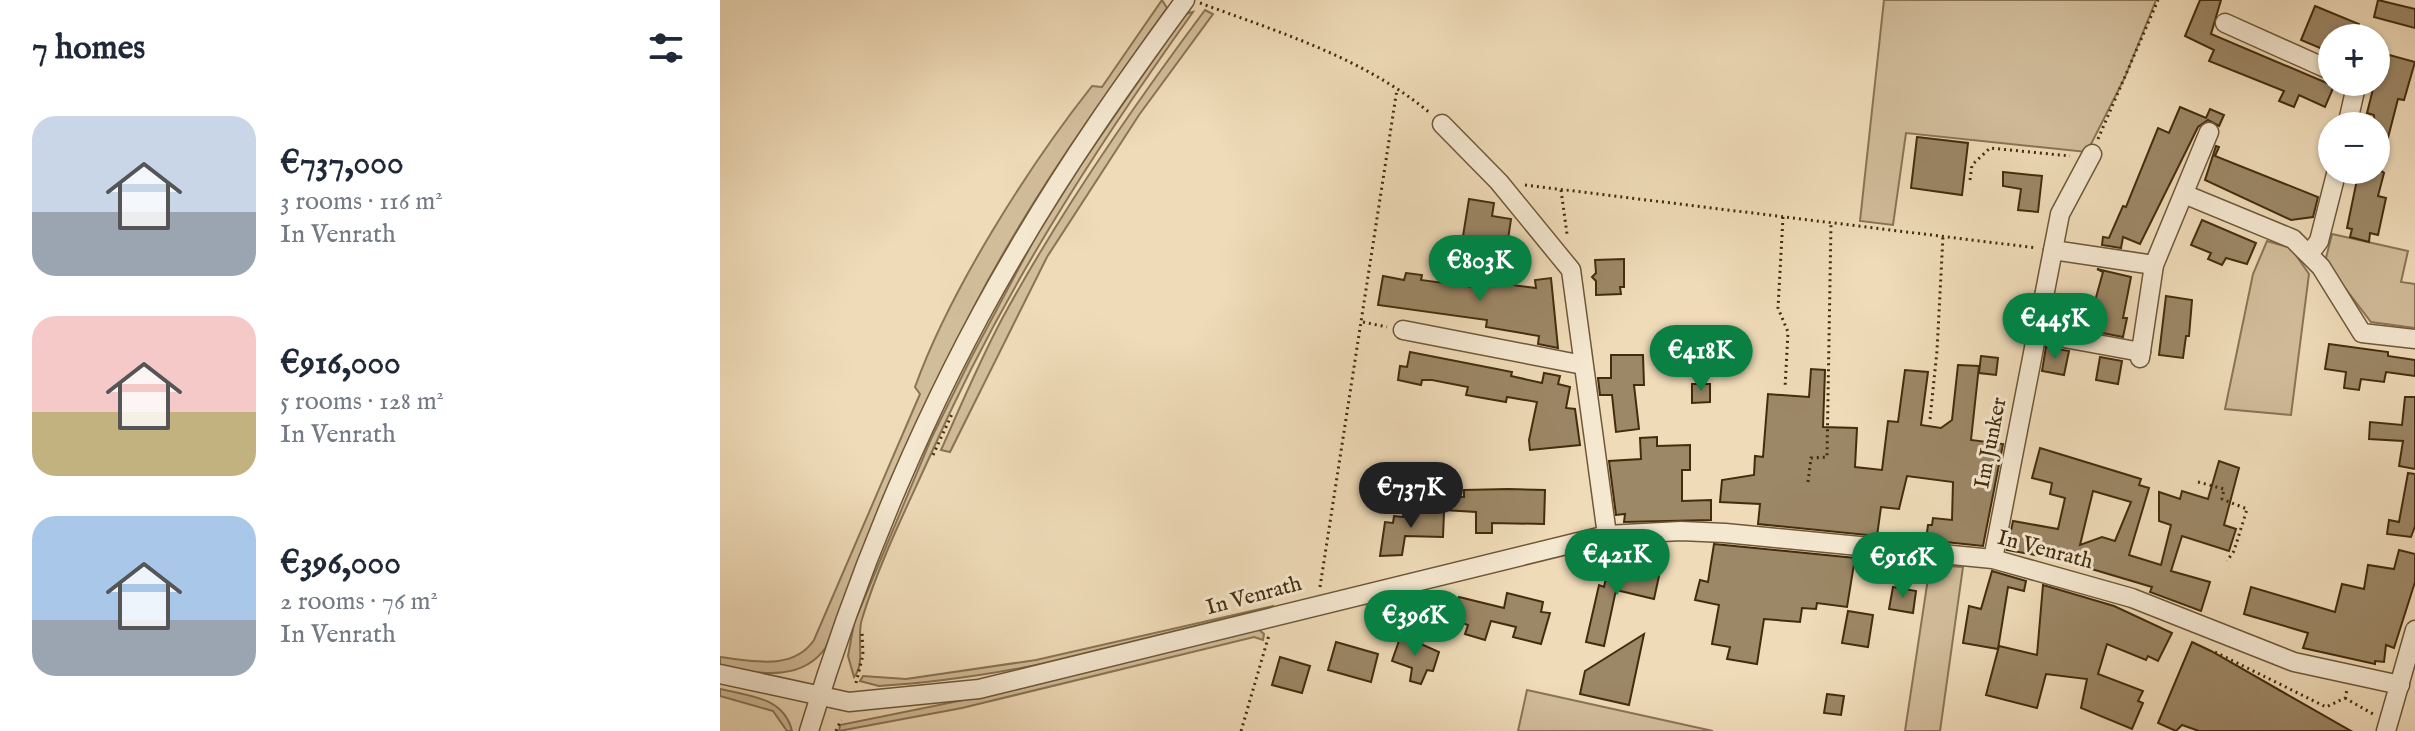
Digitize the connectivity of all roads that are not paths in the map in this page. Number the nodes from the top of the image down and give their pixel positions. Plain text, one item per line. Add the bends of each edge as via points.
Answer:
1 (1198, 5) edge
2 (2225, 23) dead end
3 (2318, 65) edge
4 (1442, 124) road end
5 (2209, 132) dead end
6 (2090, 158) road end
7 (2333, 184) edge
8 (2184, 194) junction
9 (2053, 250) junction
10 (2310, 253) junction
11 (2154, 265) junction
12 (1403, 330) road end
13 (2037, 333) junction
14 (2415, 339) edge
15 (1583, 365) junction
16 (1607, 535) junction
17 (1993, 559) junction
18 (2415, 630) edge
19 (720, 674) edge
20 (2400, 685) junction
21 (820, 696) junction
22 (2388, 727) edge
23 (809, 731) edge

1 - 21 street via 1078,151 1015,254 957,362 851,603
2 - 3 street
4 - 15 street via 1499,182 1571,270
5 - 8 street
6 - 9 street, Im Junker via 2060,214
7 - 10 street via 2319,241
8 - 10 street via 2293,239
8 - 11 street
9 - 11 street
9 - 13 street, Im Junker
10 - 14 street via 2362,333
11 - 13 street via 2141,355
12 - 15 street
13 - 17 street, Im Junker
15 - 16 street
16 - 17 street, In Venrath via 1725,533
16 - 21 street, In Venrath via 979,689 849,702
17 - 20 street, In Venrath via 2132,598 2294,662
18 - 20 street
19 - 21 street, In Venrath
20 - 22 street
21 - 23 street

